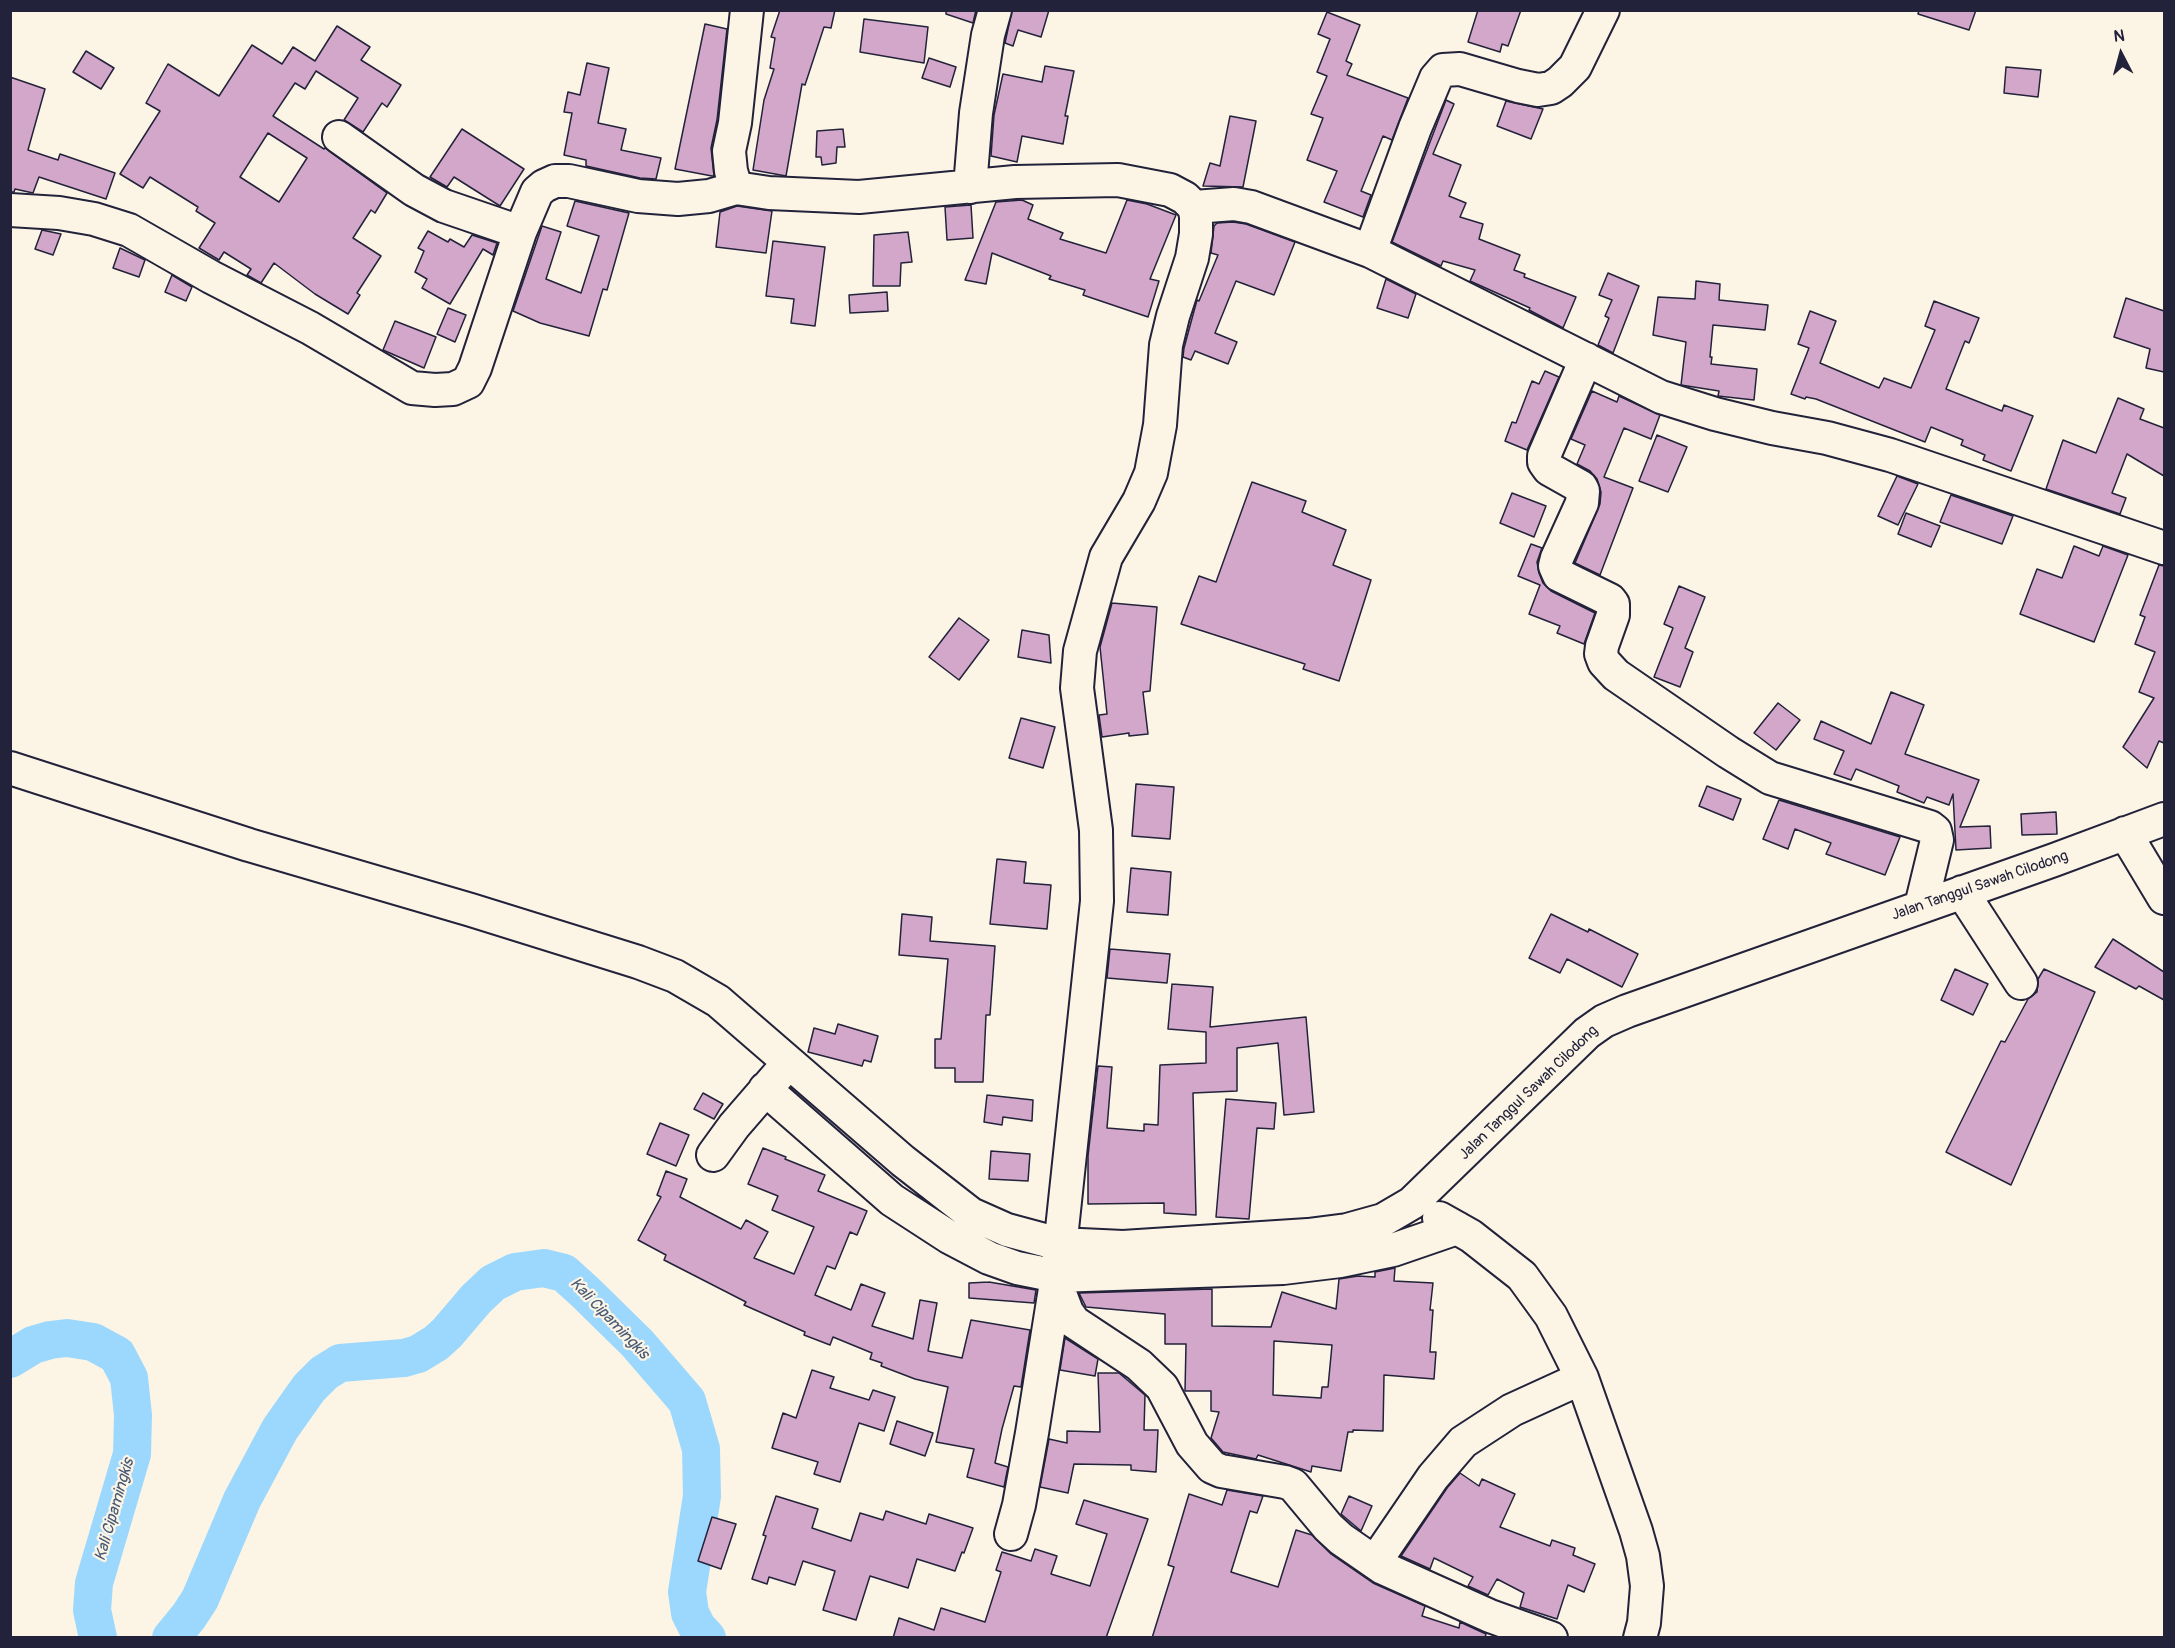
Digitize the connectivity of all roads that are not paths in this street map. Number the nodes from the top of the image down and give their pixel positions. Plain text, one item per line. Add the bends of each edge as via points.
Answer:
1 (747, 10) edge
2 (995, 10) edge
3 (1603, 10) edge
4 (339, 137) dead end
5 (970, 187) junction
6 (736, 188) junction
7 (1194, 207) junction
8 (10, 210) edge
9 (520, 232) junction
10 (1370, 251) junction
11 (1586, 359) junction
12 (2164, 548) edge
13 (10, 768) edge
14 (2164, 819) edge
15 (2147, 863) edge
16 (1962, 892) junction
17 (1921, 906) junction
18 (2021, 983) dead end
19 (790, 1062) junction
20 (765, 1089) junction
21 (713, 1155) dead end
22 (916, 1171) junction
23 (892, 1200) junction
24 (1412, 1203) junction
25 (1457, 1228) junction
26 (1059, 1244) junction
27 (1173, 1258) junction
28 (1056, 1279) junction
29 (1582, 1378) junction
30 (1011, 1534) dead end
31 (1374, 1562) junction
32 (1551, 1638) edge
33 (1640, 1638) edge

1 - 6 street via 729,151
2 - 5 street via 976,113
3 - 10 street via 1575,67 1551,88 1538,90 1460,69 1443,70 1415,128
4 - 9 street via 414,190 444,206
5 - 6 street via 859,196
5 - 7 street via 1118,180 1170,190
6 - 9 street via 678,199 555,181 537,192
7 - 10 street via 1251,207
7 - 26 street via 1196,234 1192,258 1166,345 1157,447 1139,501 1106,557 1080,651 1077,688 1096,830 1097,901
8 - 9 street via 94,219 129,230 412,388 435,390 453,389 468,382 476,368
10 - 11 street
11 - 12 street via 1661,397 1715,414 1890,455
11 - 17 street via 1544,462 1583,491 1582,503 1555,566 1559,575 1613,604 1602,646 1604,662 1616,675 1770,778 1930,827 1937,840
13 - 19 street, Jalan Tanggul Sawah Cilodong via 638,962 675,976 718,1001
14 - 15 street, Jalan Tanggul Sawah Cilodong
15 - 16 street, Jalan Tanggul Sawah Cilodong
16 - 17 street, Jalan Tanggul Sawah Cilodong
16 - 18 street
17 - 24 street, Jalan Tanggul Sawah Cilodong via 1604,1021
19 - 20 street
19 - 22 street, Jalan Tanggul Sawah Cilodong
20 - 21 street
20 - 23 street
22 - 23 street
22 - 26 street, Jalan Tanggul Sawah Cilodong via 971,1214 1007,1230
23 - 28 street via 949,1237 989,1257
24 - 25 street
24 - 27 street, Jalan Tanggul Sawah Cilodong via 1383,1220 1347,1230
25 - 27 street via 1393,1250 1340,1262 1283,1268
25 - 29 street via 1522,1276 1551,1316
26 - 27 street, Jalan Tanggul Sawah Cilodong via 1123,1247
26 - 28 street
27 - 28 street
28 - 30 street
28 - 31 street via 1074,1322 1139,1365 1162,1387 1192,1444 1212,1467 1293,1485 1328,1527
29 - 31 street via 1512,1410 1463,1442 1433,1477
29 - 33 street via 1643,1556 1647,1586
31 - 32 street via 1490,1616

